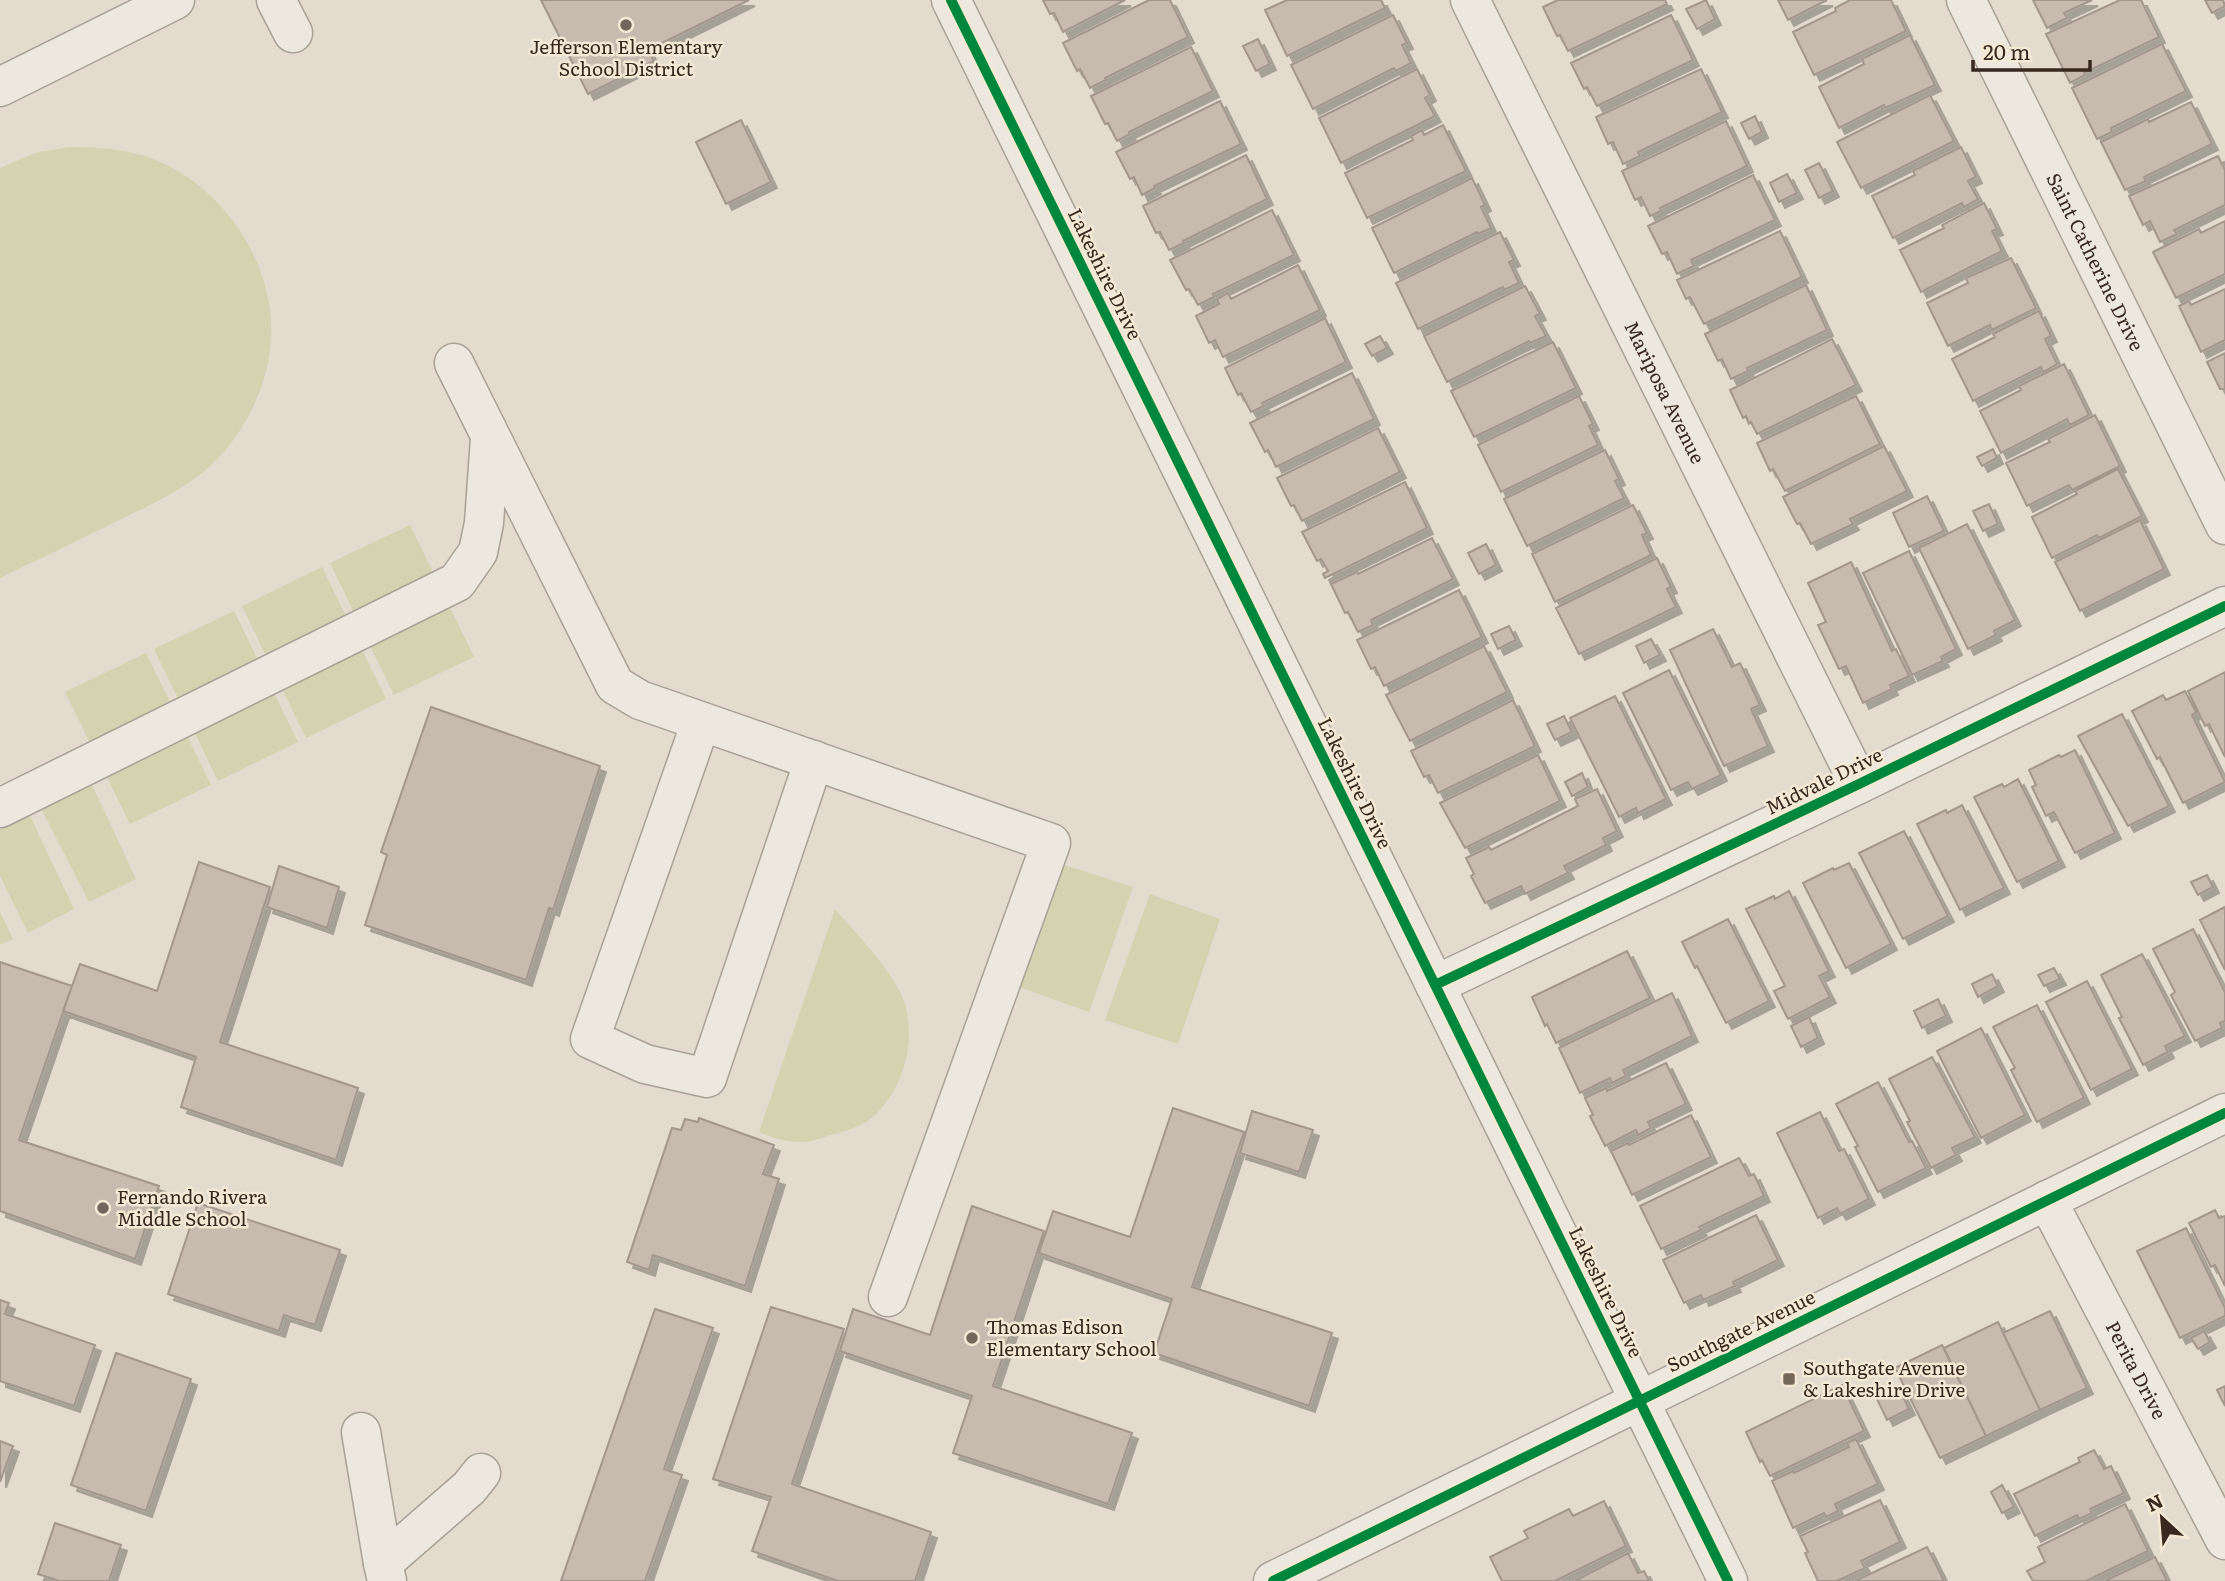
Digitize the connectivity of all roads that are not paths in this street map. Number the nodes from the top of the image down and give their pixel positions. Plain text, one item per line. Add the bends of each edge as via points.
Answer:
1 (175, 0) edge
2 (951, 0) edge
3 (1470, 0) edge
4 (1966, 0) edge
5 (0, 87) edge
6 (454, 363) dead end
7 (490, 436) junction
8 (2225, 525) edge
9 (2225, 606) edge
10 (701, 722) junction
11 (814, 760) junction
12 (1859, 784) junction
13 (0, 807) edge
14 (1435, 985) junction
15 (2225, 1113) edge
16 (2048, 1200) junction
17 (888, 1297) dead end
18 (1640, 1401) junction
19 (361, 1432) dead end
20 (481, 1473) dead end
21 (2225, 1540) edge
22 (385, 1572) edge
23 (1273, 1581) edge
24 (1728, 1581) edge

1 - 5 street
2 - 14 street, Lakeshire Drive
3 - 12 street, Mariposa Avenue
4 - 8 street, Saint Catherine Drive
6 - 7 street
7 - 10 street via 615,685 640,700
7 - 13 street via 478,552 457,582
9 - 12 street, Midvale Drive
10 - 11 street
10 - 11 street via 590,1039 645,1065 707,1078
11 - 17 street via 1051,843
12 - 14 street, Midvale Drive
14 - 18 street, Lakeshire Drive
15 - 16 street, Southgate Avenue
16 - 18 street, Southgate Avenue
16 - 21 street, Perita Drive
18 - 23 street, Southgate Avenue
18 - 24 street, Lakeshire Drive
19 - 22 street
20 - 22 street

